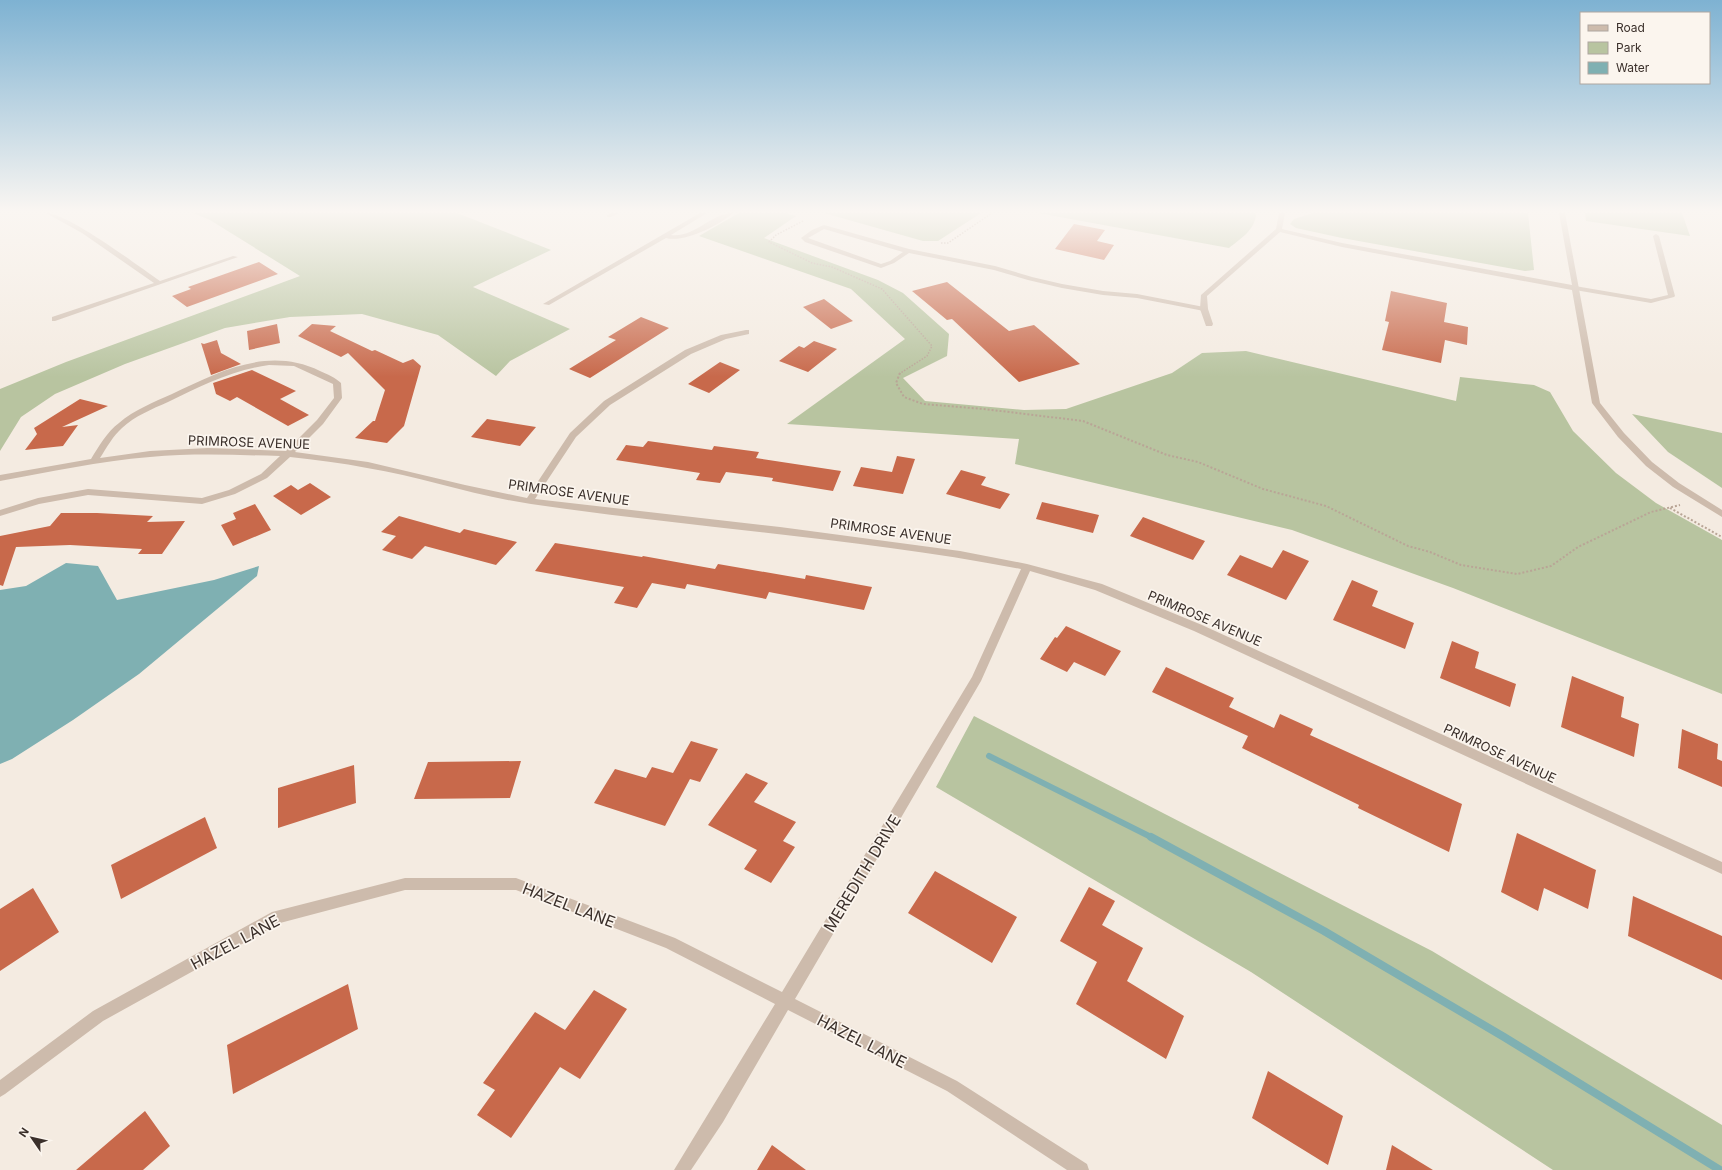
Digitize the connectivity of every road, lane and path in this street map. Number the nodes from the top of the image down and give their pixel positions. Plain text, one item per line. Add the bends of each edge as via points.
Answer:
1 (136, 268) edge
2 (204, 268) edge
3 (610, 268) edge
4 (833, 268) edge
5 (993, 268) edge
6 (1236, 268) edge
7 (1464, 268) edge
8 (1571, 268) edge
9 (1664, 268) edge
10 (159, 283) junction
11 (1575, 288) junction
12 (547, 304) dead end
13 (1204, 309) junction
14 (55, 319) dead end
15 (1209, 324) dead end
16 (746, 332) dead end
17 (288, 454) junction
18 (94, 462) junction
19 (0, 478) edge
20 (529, 501) junction
21 (0, 513) edge
22 (1722, 514) edge
23 (1722, 537) edge
24 (1027, 567) junction
25 (1722, 868) edge
26 (784, 1001) junction
27 (0, 1089) edge
28 (682, 1170) edge
29 (1081, 1170) edge

1 - 10 street
2 - 10 street
3 - 12 street
4 - 23 path via 882,289 932,346 926,356 899,373 896,383 904,397 923,404 1083,421 1167,455 1198,462 1263,489 1326,506 1408,546 1461,565 1517,574 1551,566 1578,547 1651,512 1669,508
5 - 13 street via 1062,286 1138,296
6 - 13 street via 1204,295
7 - 11 street
8 - 11 street
9 - 11 street via 1672,296 1651,301
10 - 14 street
11 - 22 street via 1596,404 1631,448 1670,481
13 - 15 street
16 - 20 street via 724,337 688,352 607,403 573,435
17 - 18 street, PRIMROSE AVENUE via 208,451 150,454
17 - 18 street via 320,422 338,398 337,383 311,370 286,362 259,363 223,373 123,423 106,440
17 - 20 street, PRIMROSE AVENUE via 368,465
17 - 21 street via 264,476 232,492 202,500 88,492 38,501
18 - 19 street, PRIMROSE AVENUE
20 - 24 street, PRIMROSE AVENUE via 850,539 960,554
24 - 25 street, PRIMROSE AVENUE via 1098,587 1198,628
24 - 26 street, MEREDITH DRIVE via 977,678
26 - 27 street, HAZEL LANE via 670,943 516,884 404,884 278,917 98,1016
26 - 28 street, MEREDITH DRIVE via 717,1116
26 - 29 street, HAZEL LANE via 952,1086

